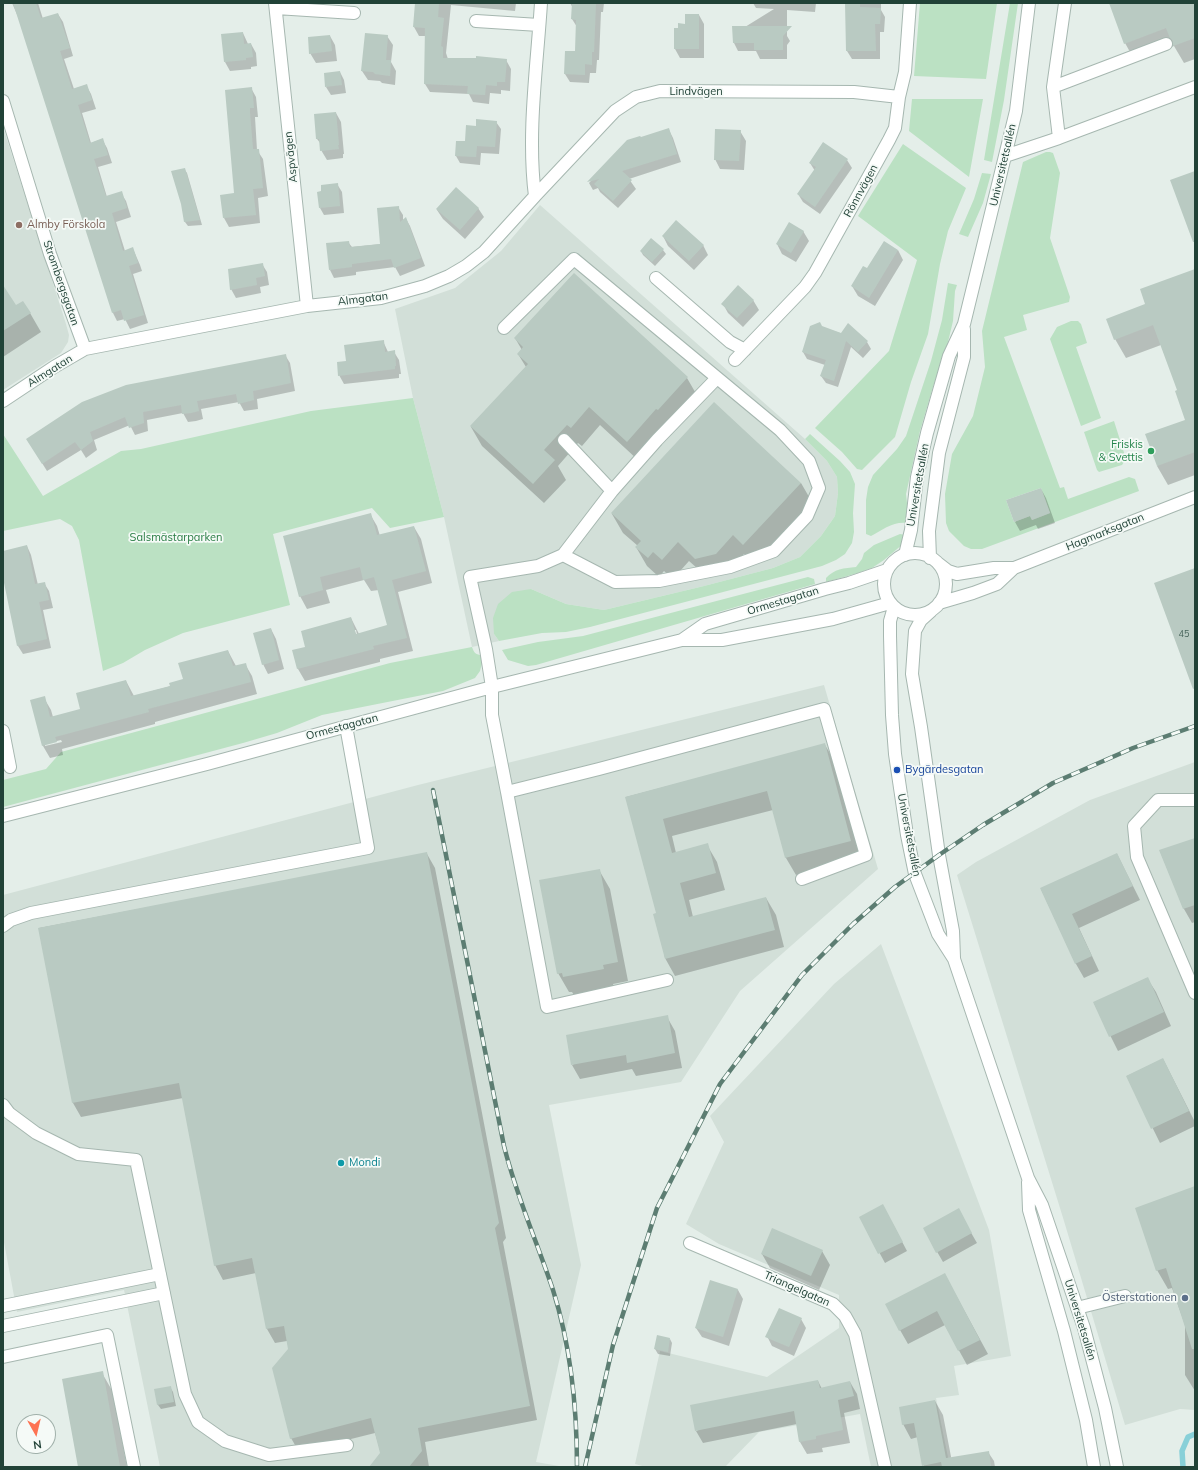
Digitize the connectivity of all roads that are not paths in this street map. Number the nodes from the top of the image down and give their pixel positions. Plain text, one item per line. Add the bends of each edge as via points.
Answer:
1 (541, 3) edge
2 (910, 3) edge
3 (1029, 3) edge
4 (1065, 3) edge
5 (275, 5) edge
6 (354, 13) dead end
7 (476, 21) dead end
8 (540, 25) junction
9 (1166, 44) dead end
10 (1053, 87) junction
11 (1195, 87) edge
12 (899, 97) junction
13 (3, 101) edge
14 (1060, 138) junction
15 (1005, 156) junction
16 (535, 196) junction
17 (656, 278) dead end
18 (307, 306) junction
19 (964, 324) junction
20 (504, 328) dead end
21 (85, 349) junction
22 (745, 350) junction
23 (735, 360) dead end
24 (717, 378) junction
25 (3, 401) edge
26 (564, 440) dead end
27 (612, 491) junction
28 (1195, 497) edge
29 (563, 555) junction
30 (905, 555) junction
31 (934, 561) junction
32 (1014, 568) junction
33 (887, 570) junction
34 (892, 605) junction
35 (935, 607) junction
36 (682, 640) junction
37 (492, 687) junction
38 (346, 726) junction
39 (3, 731) edge
40 (10, 767) dead end
41 (508, 792) junction
42 (1195, 800) edge
43 (3, 816) edge
44 (802, 878) dead end
45 (3, 926) edge
46 (954, 959) junction
47 (667, 980) dead end
48 (1195, 993) edge
49 (3, 1105) edge
50 (1028, 1178) junction
51 (690, 1243) dead end
52 (160, 1274) junction
53 (164, 1293) junction
54 (1125, 1296) dead end
55 (3, 1306) edge
56 (1077, 1308) junction
57 (3, 1326) edge
58 (3, 1357) edge
59 (347, 1445) dead end
60 (134, 1467) edge
61 (885, 1467) edge
62 (1094, 1467) edge
63 (1117, 1467) edge

1 - 8 street
2 - 12 street, Rönnvägen via 905,72
3 - 15 street, Universitetsallén via 1016,111
4 - 10 street
5 - 6 street, Aspvägen
5 - 18 street, Aspvägen
7 - 8 street
8 - 16 street via 532,146
9 - 10 street
10 - 14 street
11 - 14 street
12 - 16 street, Lindvägen via 854,92 660,91 636,97 616,111
12 - 22 street, Rönnvägen via 896,128 815,273 805,287
13 - 21 street, Strombergsgatan via 50,254
14 - 15 street
15 - 19 street, Universitetsallén
16 - 18 street, Almgatan via 484,252 449,276 425,286 381,298
17 - 22 street via 730,342
18 - 21 street, Almgatan
19 - 30 street, Universitetsallén via 949,356 927,433
19 - 31 street, Universitetsallén via 964,357 939,453 929,532
20 - 24 street via 574,259
21 - 25 street, Almgatan
22 - 23 street, Rönnvägen
24 - 27 street
24 - 29 street via 780,430 809,460 819,488 807,516 774,551 730,567 659,581 615,582
26 - 27 street
27 - 29 street
28 - 32 street, Hagmarksgatan
29 - 37 street via 538,566 470,577
30 - 31 street via 917,554
30 - 33 street
31 - 32 street, Hagmarksgatan via 957,574 994,568
31 - 35 street via 943,573 946,583 944,594
32 - 35 street, Hagmarksgatan via 997,584
33 - 34 street via 884,587
33 - 36 street, Ormestagatan via 705,624
34 - 35 street via 900,612 908,614 924,614
34 - 36 street, Ormestagatan via 722,640
34 - 46 street, Universitetsallén via 892,715 907,834 915,874 938,934
35 - 46 street, Universitetsallén via 921,620 915,632 912,674 953,931
36 - 37 street, Ormestagatan
37 - 38 street, Ormestagatan
37 - 41 street via 492,715
38 - 43 street, Ormestagatan
38 - 45 street via 368,848 31,913 11,920
39 - 40 street
41 - 44 street via 824,709 866,855
41 - 47 street via 547,1007
42 - 48 street via 1158,800 1134,826 1137,857
46 - 50 street, Universitetsallén
49 - 52 street via 9,1113 36,1133 78,1154 136,1160
50 - 56 street, Universitetsallén via 1042,1205
50 - 62 street, Universitetsallén via 1029,1210 1072,1360
51 - 61 street, Triangelgatan via 833,1304 845,1316 855,1334
52 - 53 street
52 - 55 street
53 - 57 street
53 - 59 street via 185,1394 198,1422 225,1441 269,1455
54 - 56 street
56 - 63 street, Universitetsallén via 1105,1408
58 - 60 street via 108,1335

